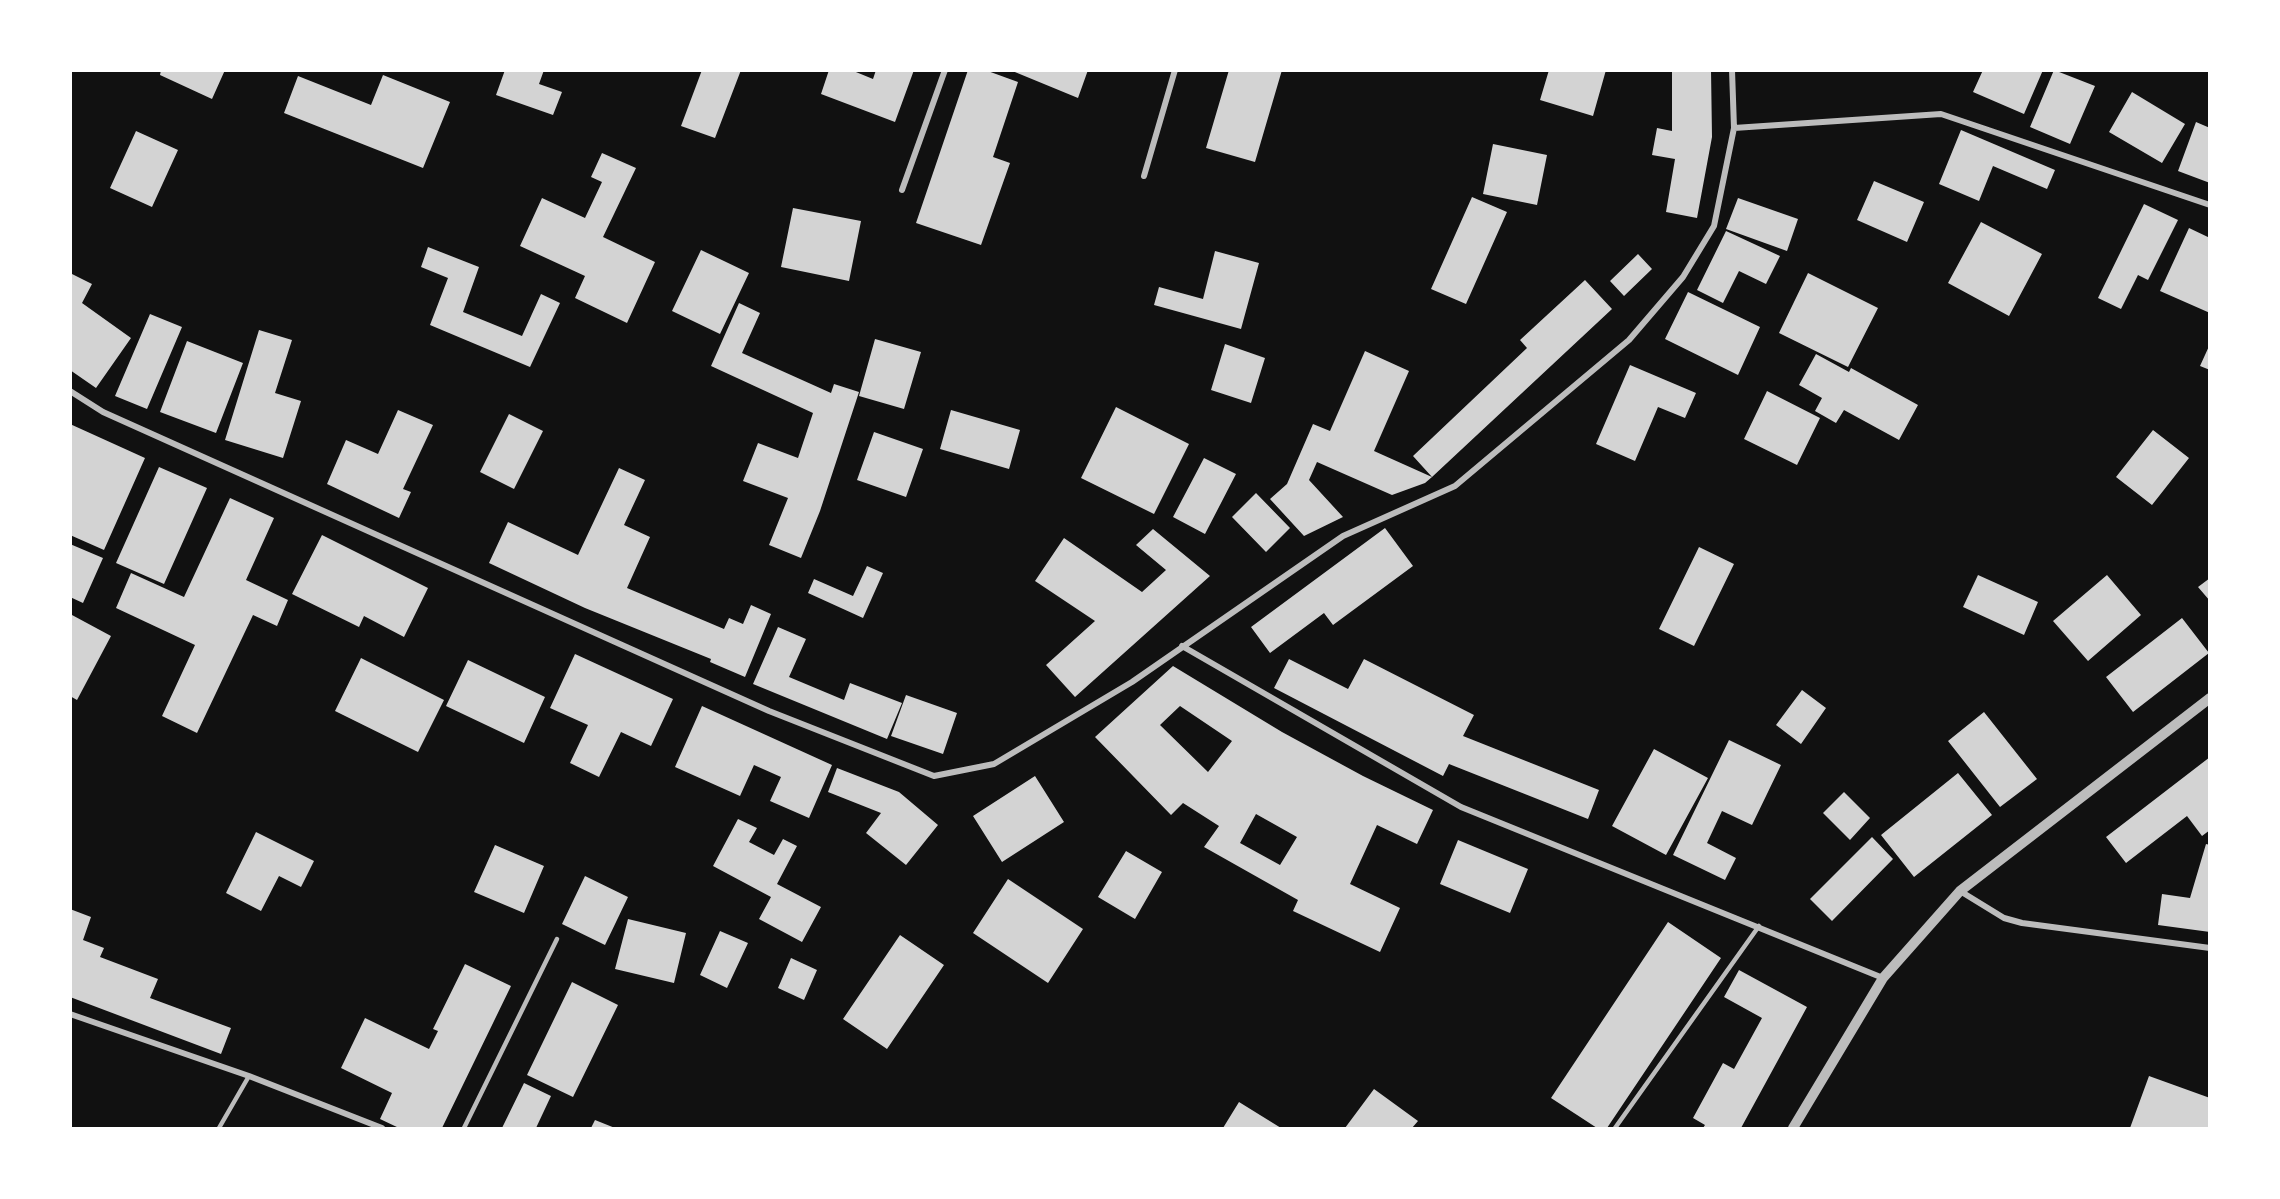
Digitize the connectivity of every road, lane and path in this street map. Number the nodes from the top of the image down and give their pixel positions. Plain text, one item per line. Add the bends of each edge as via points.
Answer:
1 (945, 70) edge
2 (1175, 70) edge
3 (1732, 70) edge
4 (1734, 128) junction
5 (1144, 176) dead end
6 (902, 190) dead end
7 (2210, 205) edge
8 (70, 391) edge
9 (1182, 646) junction
10 (2210, 698) edge
11 (1960, 891) junction
12 (1759, 926) junction
13 (557, 939) dead end
14 (2210, 948) edge
15 (1883, 978) junction
16 (70, 1014) edge
17 (249, 1076) junction
18 (219, 1128) edge
19 (382, 1128) edge
20 (464, 1128) edge
21 (1615, 1128) edge
22 (1793, 1128) edge

1 - 6 street
2 - 5 street
3 - 4 street
4 - 7 street via 1941,114
4 - 9 street via 1714,225 1683,278 1629,340 1455,486 1343,536
8 - 9 street via 103,412 769,711 934,776 994,764 1132,682
9 - 12 street via 1461,807
10 - 11 street
11 - 14 street via 2004,918 2022,923
11 - 15 street
12 - 15 street
12 - 21 lane
13 - 20 lane
15 - 22 street
16 - 17 street
17 - 18 lane
17 - 19 street

